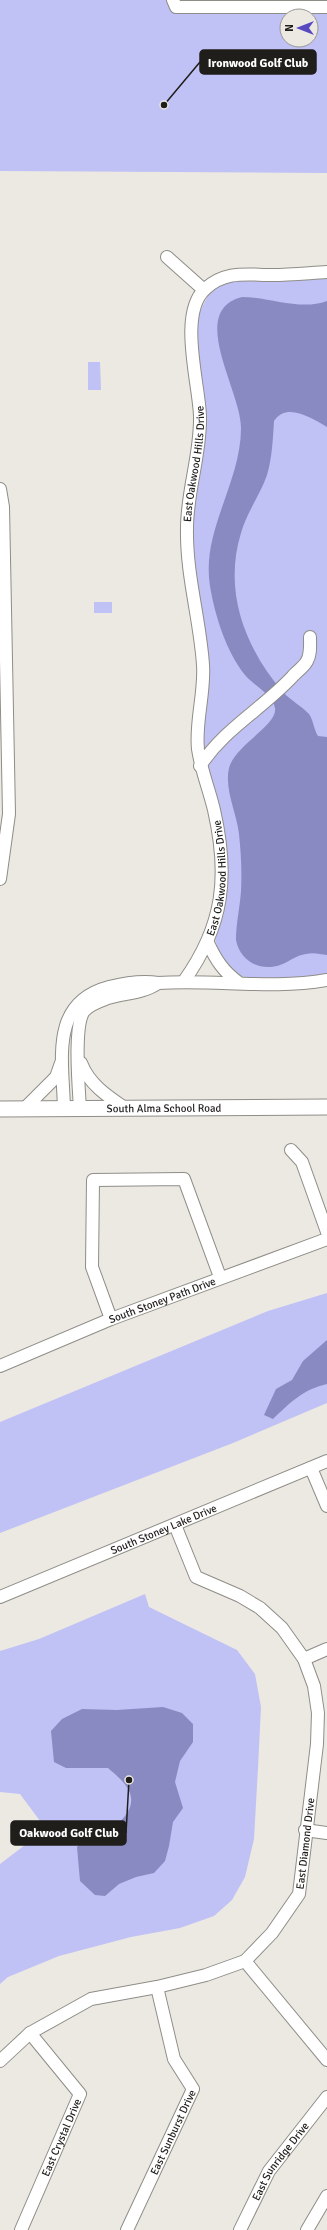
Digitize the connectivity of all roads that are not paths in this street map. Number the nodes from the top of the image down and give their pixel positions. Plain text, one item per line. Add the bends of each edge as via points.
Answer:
1 (175, 3) edge
2 (273, 3) edge
3 (327, 7) edge
4 (167, 258) dead end
5 (327, 272) edge
6 (204, 290) junction
7 (0, 489) edge
8 (310, 637) dead end
9 (200, 766) junction
10 (0, 879) edge
11 (208, 943) junction
12 (327, 980) edge
13 (184, 981) junction
14 (238, 982) junction
15 (158, 983) junction
16 (67, 1019) junction
17 (80, 1023) junction
18 (63, 1058) junction
19 (79, 1058) junction
20 (327, 1107) edge
21 (125, 1108) junction
22 (0, 1109) edge
23 (24, 1109) junction
24 (64, 1109) junction
25 (80, 1109) junction
26 (291, 1150) dead end
27 (327, 1232) edge
28 (327, 1239) edge
29 (220, 1277) junction
30 (111, 1319) junction
31 (0, 1366) edge
32 (327, 1461) edge
33 (311, 1468) junction
34 (327, 1506) edge
35 (175, 1525) junction
36 (0, 1597) edge
37 (327, 1649) edge
38 (304, 1659) junction
39 (305, 1830) junction
40 (327, 1833) edge
41 (245, 1961) junction
42 (157, 1987) junction
43 (30, 2033) junction
44 (0, 2060) edge
45 (327, 2060) edge
46 (327, 2097) edge
47 (327, 2196) edge
48 (21, 2230) edge
49 (127, 2230) edge
50 (240, 2230) edge
51 (307, 2230) edge

1 - 2 street
2 - 3 street
4 - 6 street
5 - 6 street, East Oakwood Hills Drive via 233,274 221,278
6 - 9 street, East Oakwood Hills Drive via 195,306 192,322 191,343 198,392 200,434 187,527 190,581 199,619 203,667 198,742
7 - 10 street via 3,507 9,814
8 - 9 street via 310,651 306,662 282,688 230,730 210,750
9 - 11 street, East Oakwood Hills Drive via 221,844 222,883 216,921
11 - 13 street, East Oakwood Hills Drive
11 - 14 street, East Oakwood Hills Drive via 218,964
12 - 14 street via 268,985
13 - 14 street
13 - 15 street
15 - 16 street via 147,981 120,984 96,991 81,999
15 - 17 street via 149,989 96,1002 84,1011
16 - 17 street
16 - 18 street via 63,1030
17 - 19 street
18 - 19 street
18 - 23 street via 56,1077
18 - 24 street
19 - 21 street via 90,1080
19 - 25 street
20 - 21 main road, South Alma School Road
21 - 25 main road, South Alma School Road
22 - 23 main road, South Alma School Road
23 - 24 main road, South Alma School Road
24 - 25 main road, South Alma School Road
26 - 27 street via 302,1162
28 - 29 street, South Stoney Path Drive
29 - 30 street, South Stoney Path Drive
29 - 30 street via 184,1179 93,1180 92,1267
30 - 31 street, South Stoney Path Drive
32 - 33 street, South Stoney Lake Drive
33 - 34 street
33 - 35 street, South Stoney Lake Drive
35 - 36 street, South Stoney Lake Drive
35 - 38 street, East Diamond Drive via 196,1577 240,1596 260,1608 282,1628
37 - 38 street
38 - 39 street, East Diamond Drive via 314,1686 318,1713 317,1744
39 - 40 street
39 - 41 street, East Diamond Drive via 299,1894 272,1933
41 - 42 street, East Diamond Drive via 206,1975
41 - 45 street
42 - 43 street, East Diamond Drive via 91,1999
42 - 49 street, East Sunburst Drive via 174,2059 193,2089
43 - 44 street, East Diamond Drive
43 - 48 street, East Crystal Drive via 80,2094
46 - 50 street, East Sunridge Drive via 269,2171
47 - 51 street

